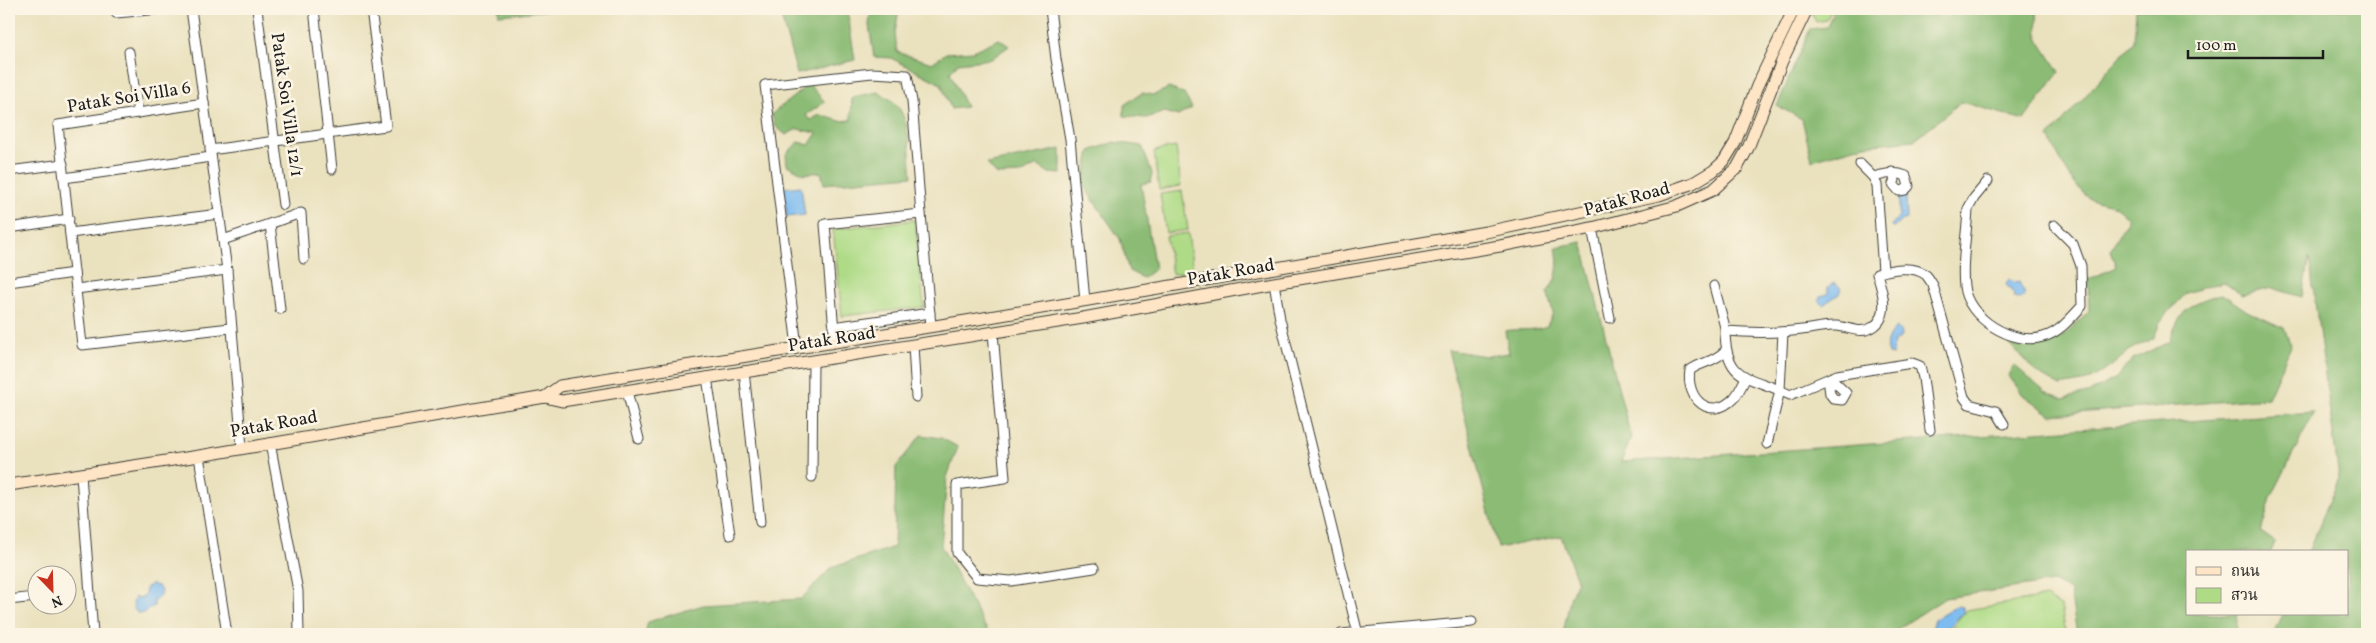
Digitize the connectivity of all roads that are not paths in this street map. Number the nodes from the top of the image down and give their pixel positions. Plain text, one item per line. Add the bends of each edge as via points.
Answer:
1 (116, 9) edge
2 (161, 9) edge
3 (191, 9) edge
4 (257, 9) edge
5 (314, 9) edge
6 (371, 9) edge
7 (1050, 9) edge
8 (1794, 9) edge
9 (1808, 9) edge
10 (130, 52) dead end
11 (204, 103) junction
12 (138, 113) junction
13 (328, 134) junction
14 (274, 141) junction
15 (211, 153) junction
16 (62, 164) junction
17 (1860, 164) dead end
18 (332, 169) dead end
19 (9, 171) edge
20 (1713, 171) junction
21 (1892, 172) dead end
22 (1873, 177) junction
23 (64, 178) junction
24 (1988, 181) dead end
25 (1724, 183) junction
26 (283, 205) dead end
27 (219, 214) junction
28 (921, 214) junction
29 (68, 219) junction
30 (270, 224) junction
31 (2054, 225) dead end
32 (9, 228) edge
33 (1592, 228) junction
34 (70, 233) junction
35 (223, 240) junction
36 (304, 258) dead end
37 (1299, 264) junction
38 (227, 270) junction
39 (1883, 271) junction
40 (74, 273) junction
41 (1302, 278) junction
42 (9, 282) edge
43 (1274, 283) junction
44 (1714, 286) dead end
45 (76, 290) junction
46 (1085, 301) junction
47 (280, 309) dead end
48 (930, 313) junction
49 (1610, 318) dead end
50 (931, 326) junction
51 (833, 327) junction
52 (230, 328) junction
53 (1725, 329) junction
54 (993, 332) junction
55 (1783, 332) junction
56 (835, 342) junction
57 (913, 345) junction
58 (797, 347) junction
59 (1725, 351) junction
60 (814, 361) junction
61 (744, 371) junction
62 (707, 377) junction
63 (1746, 378) junction
64 (1780, 390) junction
65 (628, 391) junction
66 (545, 397) junction
67 (916, 397) dead end
68 (2004, 424) dead end
69 (1930, 430) dead end
70 (639, 440) dead end
71 (270, 443) junction
72 (1767, 444) dead end
73 (242, 448) junction
74 (199, 456) junction
75 (81, 474) junction
76 (812, 477) dead end
77 (9, 485) edge
78 (760, 522) dead end
79 (730, 535) dead end
80 (1094, 568) dead end
81 (28, 598) edge
82 (9, 600) edge
83 (1472, 622) dead end
84 (1358, 633) edge
85 (93, 634) edge
86 (227, 634) edge
87 (299, 634) edge
88 (1341, 634) edge

1 - 2 street via 116,13
3 - 11 street
4 - 14 street, Patak Soi Villa 12/1
5 - 13 street
6 - 13 street via 386,126
7 - 46 street via 1070,139
8 - 20 main road, Patak Road via 1757,86 1735,143
9 - 25 main road, Patak Road via 1782,61 1748,148
10 - 12 street
11 - 12 street, Patak Soi Villa 6
11 - 15 street
12 - 16 street, Patak Soi Villa 6 via 58,125
13 - 14 street
13 - 18 street
14 - 15 street
14 - 26 street, Patak Soi Villa 12/1
15 - 23 street
15 - 27 street
16 - 19 street
16 - 23 street
17 - 22 street
20 - 25 main road
20 - 37 main road, Patak Road via 1693,183 1659,195 1607,207 1486,232
21 - 22 street
22 - 39 street via 1880,208
23 - 29 street
24 - 31 street via 1968,209 1964,288 1974,310 1996,330 2018,338 2043,338 2063,327 2082,306 2082,266 2073,244
25 - 33 main road, Patak Road via 1677,206
27 - 34 street
27 - 35 street
28 - 48 street
28 - 51 street via 825,224
28 - 58 street via 912,101 906,75 872,73 765,85
29 - 32 street
29 - 34 street
30 - 35 street
30 - 36 street via 301,213
30 - 47 street
33 - 41 main road, Patak Road
33 - 49 street
34 - 40 street
35 - 38 street
37 - 41 main road
37 - 46 main road, Patak Road
38 - 45 street
38 - 52 street
39 - 55 street via 1877,274 1883,290 1883,311 1873,328 1856,331 1837,326
39 - 68 street via 1912,270 1925,275 1933,285 1964,397 1969,404 1996,411
40 - 42 street
40 - 45 street
41 - 43 main road, Patak Road
43 - 54 main road, Patak Road
43 - 84 street
44 - 53 street
45 - 52 street via 82,345
46 - 50 main road, Patak Road
48 - 50 street
48 - 51 street
50 - 56 main road, Patak Road
51 - 56 street
52 - 73 street
53 - 55 street
53 - 59 street
54 - 57 main road, Patak Road
54 - 80 street via 1005,478 957,485 957,553 977,578 1011,581
55 - 64 street
56 - 58 main road, Patak Road
57 - 60 main road, Patak Road
57 - 67 street
58 - 66 main road, Patak Road via 560,386
59 - 63 street via 1732,367
59 - 63 street via 1714,361 1701,363 1690,370 1688,381 1692,396 1701,405 1713,408 1734,398
60 - 61 main road, Patak Road
60 - 76 street
61 - 62 main road, Patak Road
61 - 78 street
62 - 65 main road, Patak Road
62 - 79 street
63 - 64 street
64 - 69 street via 1790,395 1837,375 1912,364 1920,366
64 - 72 street
65 - 66 main road, Patak Road via 562,401
65 - 70 street
66 - 71 main road, Patak Road
71 - 73 main road, Patak Road
71 - 87 street via 298,591
73 - 74 main road, Patak Road
74 - 75 main road, Patak Road
74 - 86 street
75 - 77 main road, Patak Road
75 - 85 street
81 - 82 street
83 - 84 street
84 - 88 street

